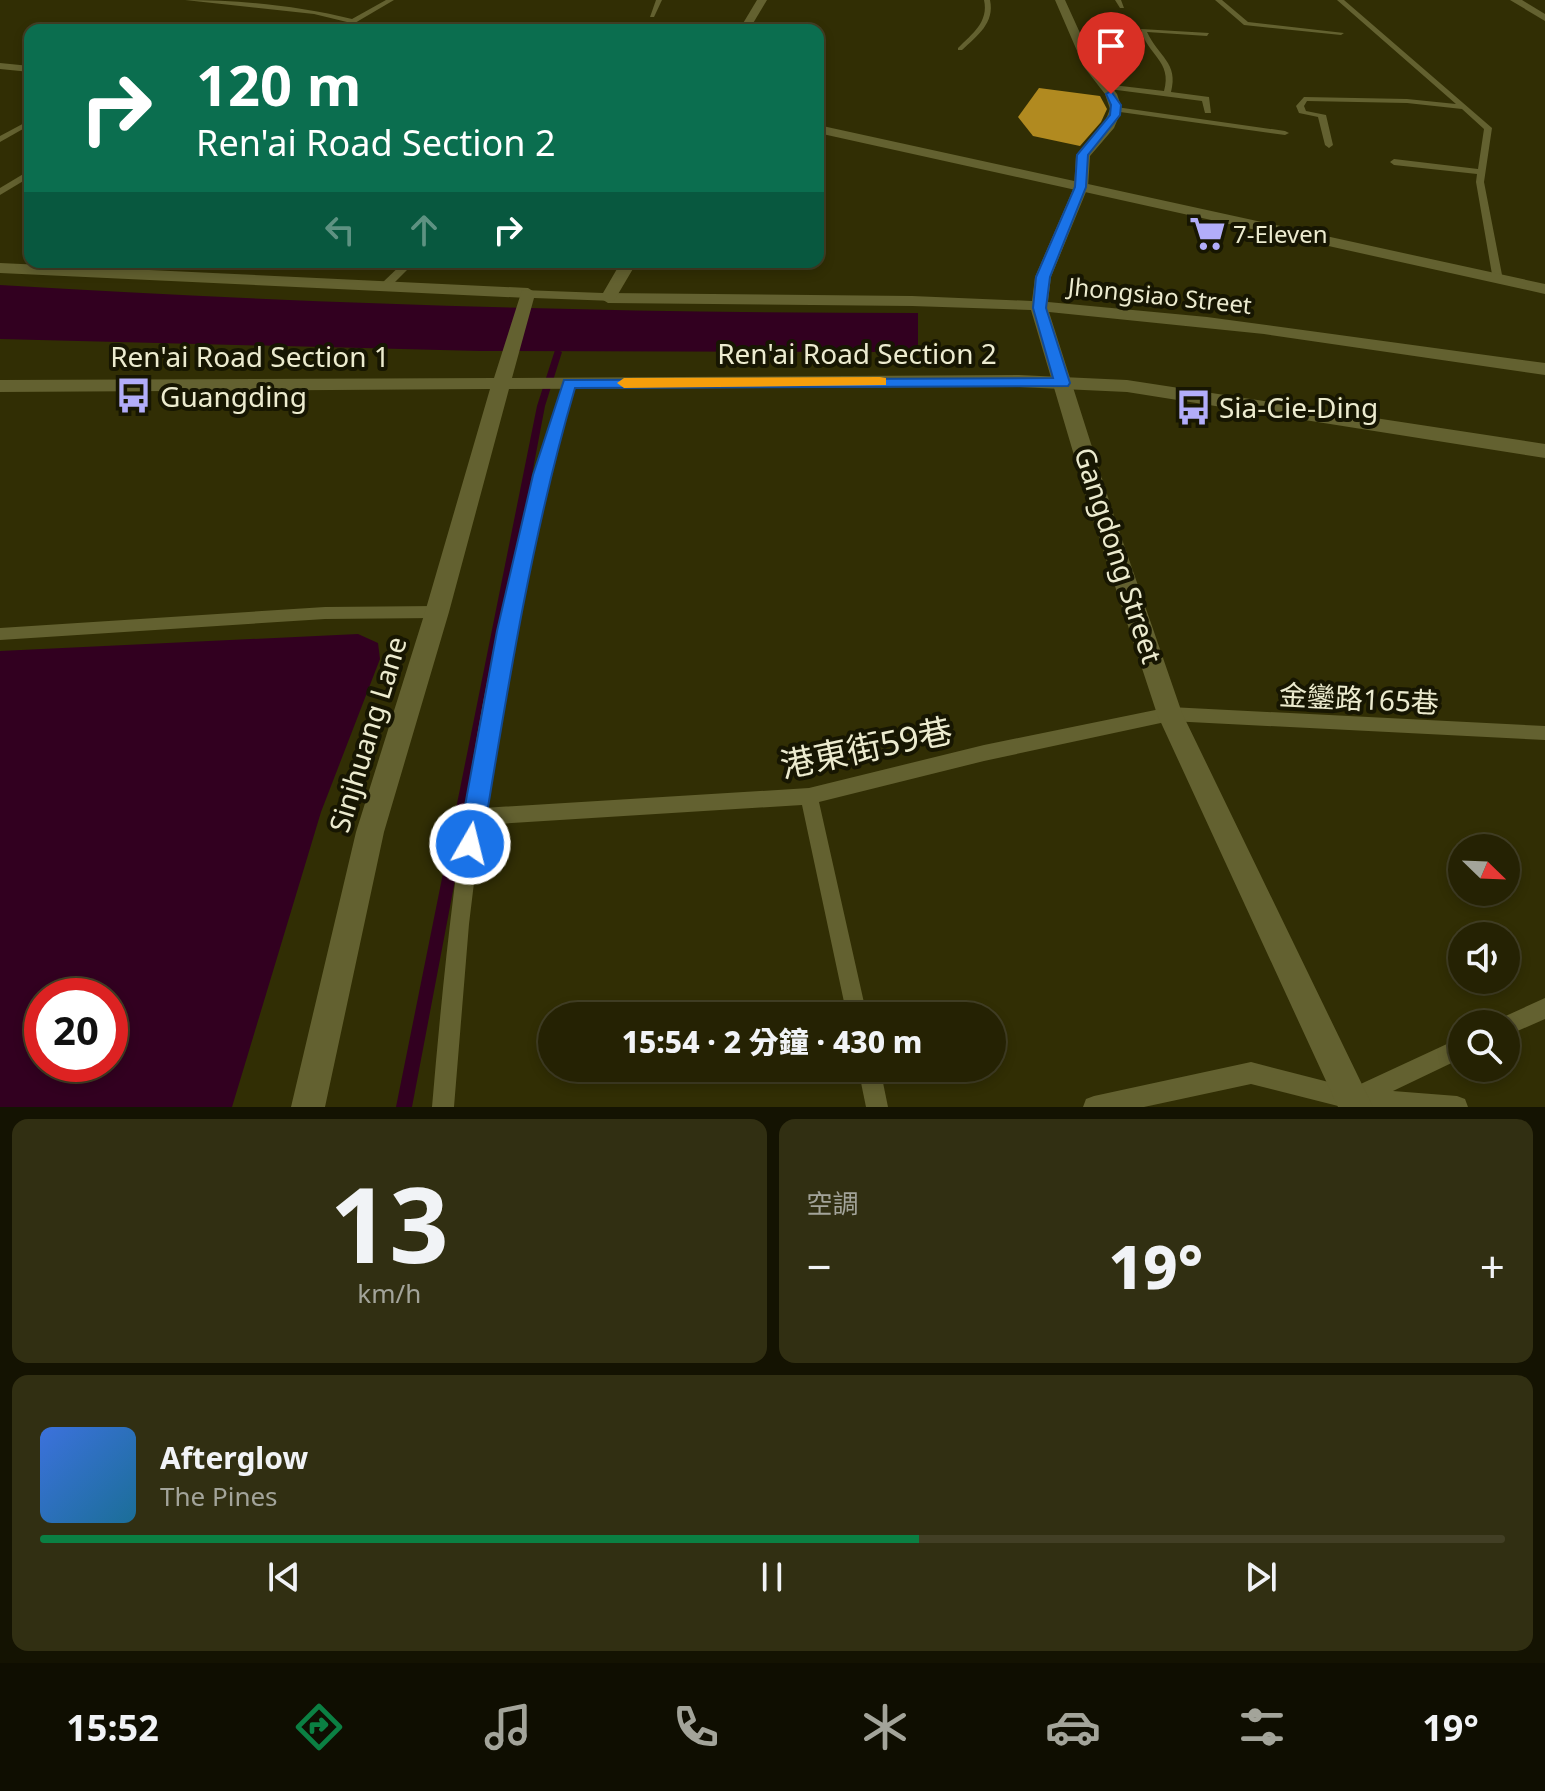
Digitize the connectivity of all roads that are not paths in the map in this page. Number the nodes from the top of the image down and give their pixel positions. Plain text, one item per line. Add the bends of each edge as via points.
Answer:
1 (188, 0) edge
2 (391, 0) edge
3 (659, 0) edge
4 (762, 0) edge
5 (987, 0) edge
6 (1060, 0) edge
7 (1218, 0) edge
8 (1340, 0) edge
9 (1515, 0) edge
10 (652, 16) dead end
11 (1545, 18) edge
12 (355, 22) junction
13 (351, 24) edge
14 (748, 24) edge
15 (1341, 33) dead end
16 (1207, 34) dead end
17 (960, 49) dead end
18 (0, 66) edge
19 (24, 68) edge
20 (1104, 86) junction
21 (1167, 94) junction
22 (1462, 107) junction
23 (1116, 109) junction
24 (1208, 111) dead end
25 (24, 126) edge
26 (824, 132) edge
27 (1285, 133) dead end
28 (0, 140) edge
29 (1329, 145) dead end
30 (1394, 162) dead end
31 (1482, 172) junction
32 (24, 177) edge
33 (1081, 187) junction
34 (0, 192) edge
35 (0, 268) edge
36 (404, 268) edge
37 (626, 268) edge
38 (1498, 280) junction
39 (386, 285) junction
40 (1545, 289) edge
41 (608, 298) junction
42 (526, 299) junction
43 (1039, 308) junction
44 (1545, 369) edge
45 (500, 383) junction
46 (563, 383) junction
47 (1062, 383) junction
48 (0, 386) edge
49 (1545, 451) edge
50 (437, 612) junction
51 (0, 634) edge
52 (1170, 714) junction
53 (1545, 733) edge
54 (809, 796) junction
55 (473, 817) junction
56 (854, 1002) edge
57 (1545, 1008) edge
58 (1520, 1020) edge
59 (1448, 1054) edge
60 (872, 1082) edge
61 (1355, 1103) edge
62 (308, 1107) edge
63 (443, 1107) edge
64 (877, 1107) edge
65 (1094, 1107) edge
66 (1457, 1107) edge

1 - 12 lane via 314,12
2 - 12 lane
3 - 10 lane
4 - 14 street
5 - 17 lane via 986,24
6 - 20 street
7 - 15 lane via 1246,24
8 - 22 lane
9 - 11 street
12 - 13 lane
16 - 21 lane via 1143,30 1171,72
18 - 19 street
20 - 21 lane
20 - 23 street
21 - 24 lane via 1206,99
22 - 29 lane via 1304,99 1303,113 1322,115
22 - 31 lane via 1483,120 1490,133
23 - 27 lane
23 - 33 street, Gangdong Street via 1110,125 1083,155
25 - 28 lane
26 - 33 street
30 - 31 lane
31 - 38 lane
32 - 34 lane
33 - 38 street
33 - 43 street, Gangdong Street via 1043,277
35 - 39 street, Jhongsiao Street
36 - 39 lane
37 - 41 street
38 - 40 street
39 - 42 street, Jhongsiao Street
41 - 42 street, Jhongsiao Street
41 - 43 street, Jhongsiao Street via 941,301
42 - 45 street, Sinjhuang Lane
43 - 44 street, Jhongsiao Street via 1092,310
43 - 47 street, Gangdong Street
45 - 46 street, Ren'ai Road Section 2
45 - 48 street, Ren'ai Road Section 1
45 - 50 street, Sinjhuang Lane
46 - 47 street, Ren'ai Road Section 2
46 - 55 lane via 507,631
47 - 49 street, Ren'ai Road Section 2 via 1141,388
47 - 52 street, Gangdong Street
50 - 51 lane via 325,613
50 - 62 street, Sinjhuang Lane via 370,832
52 - 53 lane, 金鑾路165巷
52 - 54 lane, 港東街59巷
52 - 61 street, Gangdong Street
54 - 55 lane, 港東街59巷
54 - 56 lane
55 - 63 lane
57 - 58 lane
59 - 61 lane
60 - 64 lane
61 - 65 lane via 1251,1073
61 - 66 lane

